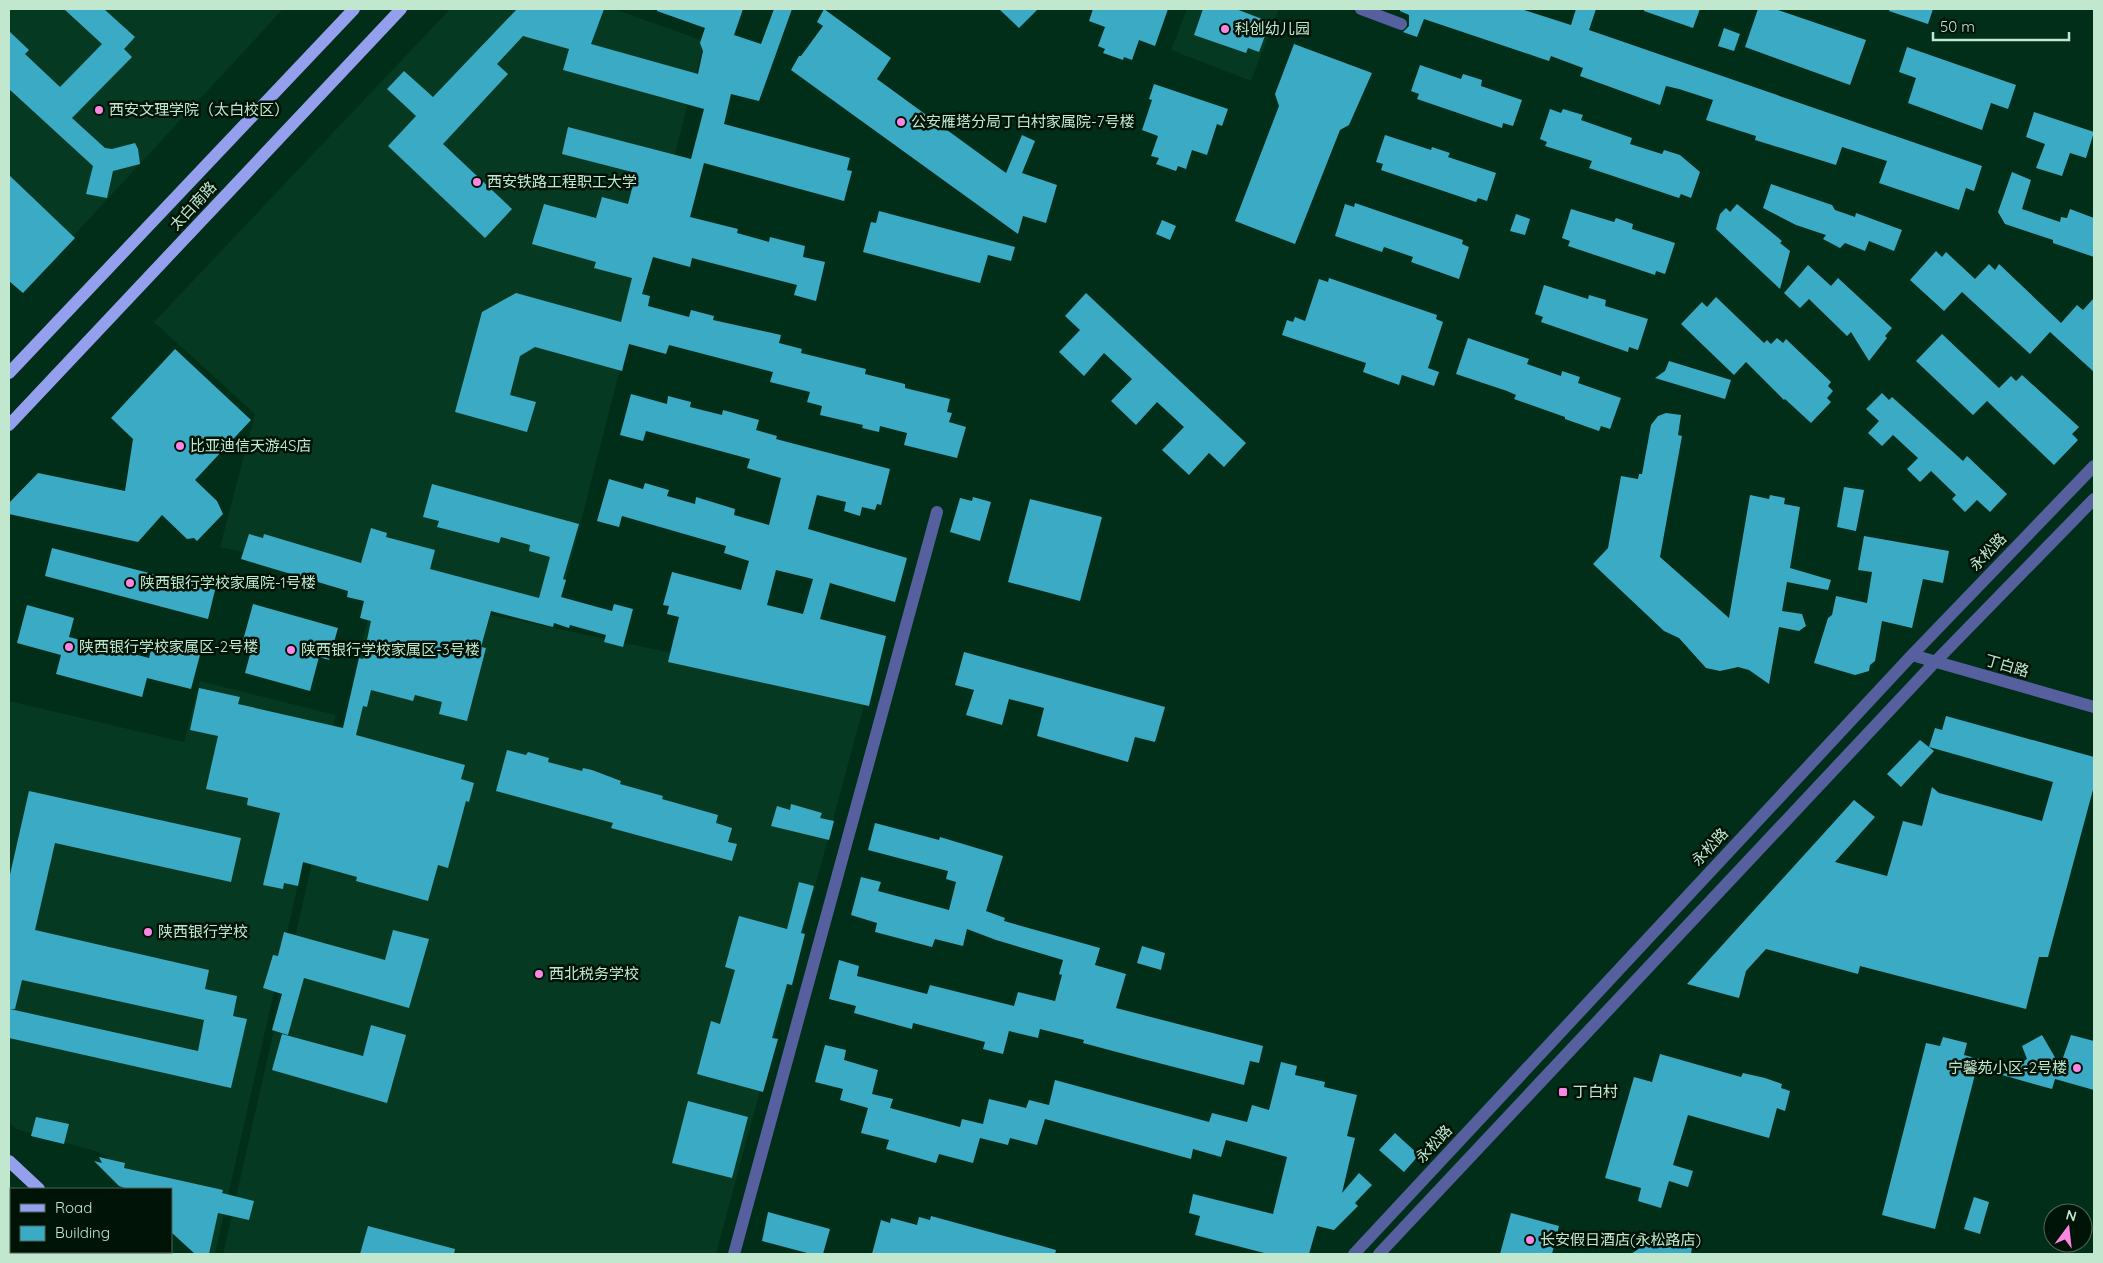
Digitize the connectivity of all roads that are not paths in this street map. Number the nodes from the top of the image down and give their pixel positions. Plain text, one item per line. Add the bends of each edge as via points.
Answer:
1 (354, 9) edge
2 (401, 9) edge
3 (1361, 9) edge
4 (1401, 24) dead end
5 (9, 373) edge
6 (9, 425) edge
7 (2094, 466) edge
8 (2094, 499) edge
9 (937, 512) dead end
10 (1912, 654) junction
11 (1935, 662) junction
12 (2094, 707) edge
13 (9, 1161) edge
14 (38, 1188) edge
15 (1366, 1240) junction
16 (734, 1254) edge
17 (1354, 1254) edge
18 (1382, 1254) edge

1 - 5 main road, 太白南路
2 - 6 main road, 太白南路
3 - 4 street
7 - 10 street, 永松路
8 - 11 street
9 - 16 street
10 - 11 street, 丁白路
10 - 15 street, 永松路
11 - 12 street, 丁白路
11 - 18 street
13 - 14 main road
15 - 17 street, 永松路
15 - 18 street

